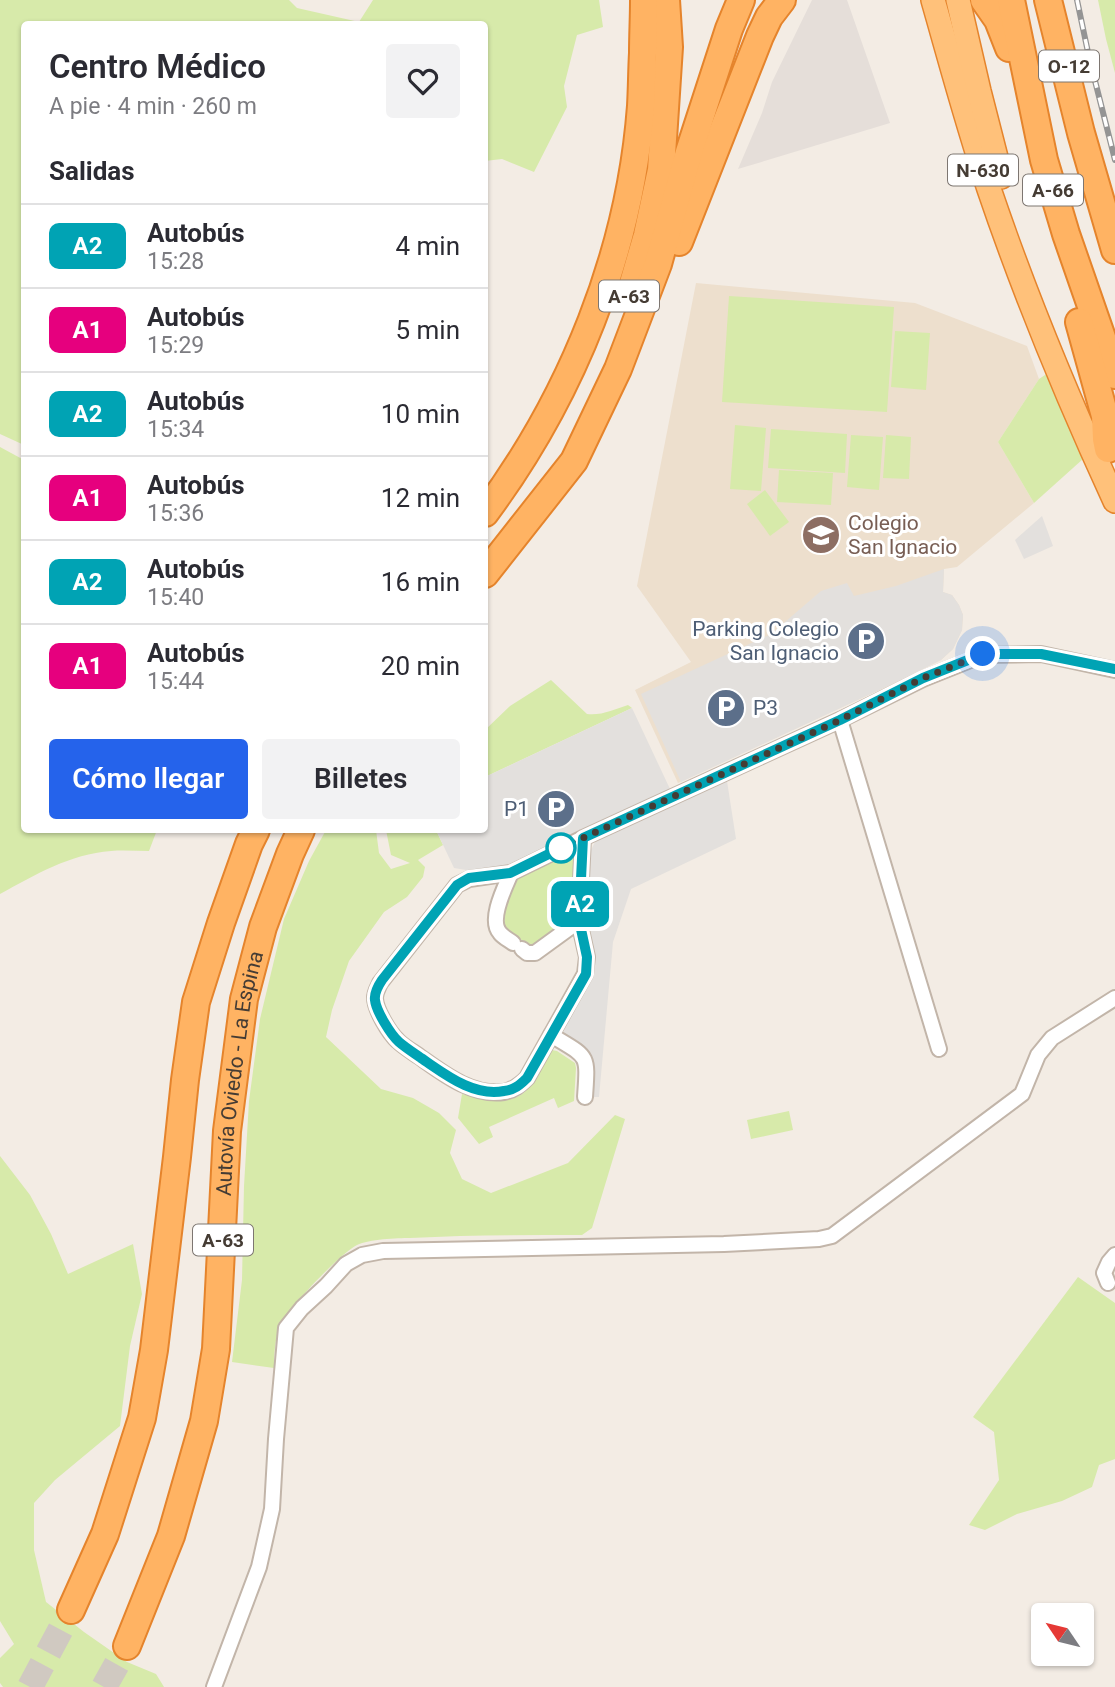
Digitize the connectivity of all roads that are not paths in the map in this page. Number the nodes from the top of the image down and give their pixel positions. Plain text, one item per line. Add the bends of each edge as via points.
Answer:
1 (644, 0) edge
2 (666, 0) edge
3 (741, 0) edge
4 (782, 0) edge
5 (933, 0) edge
6 (1011, 0) edge
7 (1048, 0) edge
8 (1058, 0) edge
9 (968, 3) edge
10 (1081, 133) junction
11 (1044, 160) junction
12 (1066, 234) junction
13 (1115, 250) edge
14 (1044, 336) junction
15 (1115, 375) edge
16 (1108, 449) dead end
17 (574, 461) junction
18 (1115, 501) edge
19 (488, 509) edge
20 (488, 553) edge
21 (488, 570) edge
22 (1115, 670) edge
23 (840, 720) junction
24 (255, 833) edge
25 (300, 833) edge
26 (583, 838) junction
27 (510, 873) junction
28 (579, 920) junction
29 (1115, 998) edge
30 (551, 1035) junction
31 (939, 1049) dead end
32 (585, 1097) dead end
33 (1115, 1255) edge
34 (1108, 1283) dead end
35 (71, 1611) tunnel mouth
36 (127, 1646) tunnel mouth
37 (214, 1687) edge

1 - 19 highway, A-63 via 641,107 632,172 600,300 541,426
2 - 20 highway, A-63 via 669,47 661,170 628,299 569,434
3 - 17 highway via 689,152 658,264 618,369
4 - 17 highway via 760,36 635,352
5 - 14 highway, N-630 via 989,189
6 - 11 highway, A-66
7 - 10 highway, A-66
8 - 10 highway, O-12
9 - 11 highway via 998,20
9 - 14 highway, N-630 via 979,91
10 - 13 highway, A-66
11 - 12 highway, A-66
12 - 15 highway, A-66
12 - 16 highway via 1079,321 1105,416
14 - 18 highway, N-630
17 - 21 highway
22 - 23 street via 1041,654 983,654
23 - 26 street
23 - 31 street
24 - 35 highway, A-63 via 196,1002 142,1418 105,1534
25 - 36 highway, Autovía Oviedo - La Espina / A-63 via 263,927 244,999 227,1131 216,1349 204,1421 171,1536
26 - 27 street
26 - 28 street
27 - 28 street via 495,923 499,932 527,953 535,953
27 - 30 street via 469,878 457,885 380,983 375,1000 397,1041 449,1077 487,1091 518,1087
28 - 30 street via 586,974
29 - 37 street via 1052,1038 1038,1055 1021,1094 832,1236 724,1244 383,1251 346,1264 286,1328 272,1509 260,1567
30 - 32 street via 584,1056
33 - 34 street via 1104,1273

